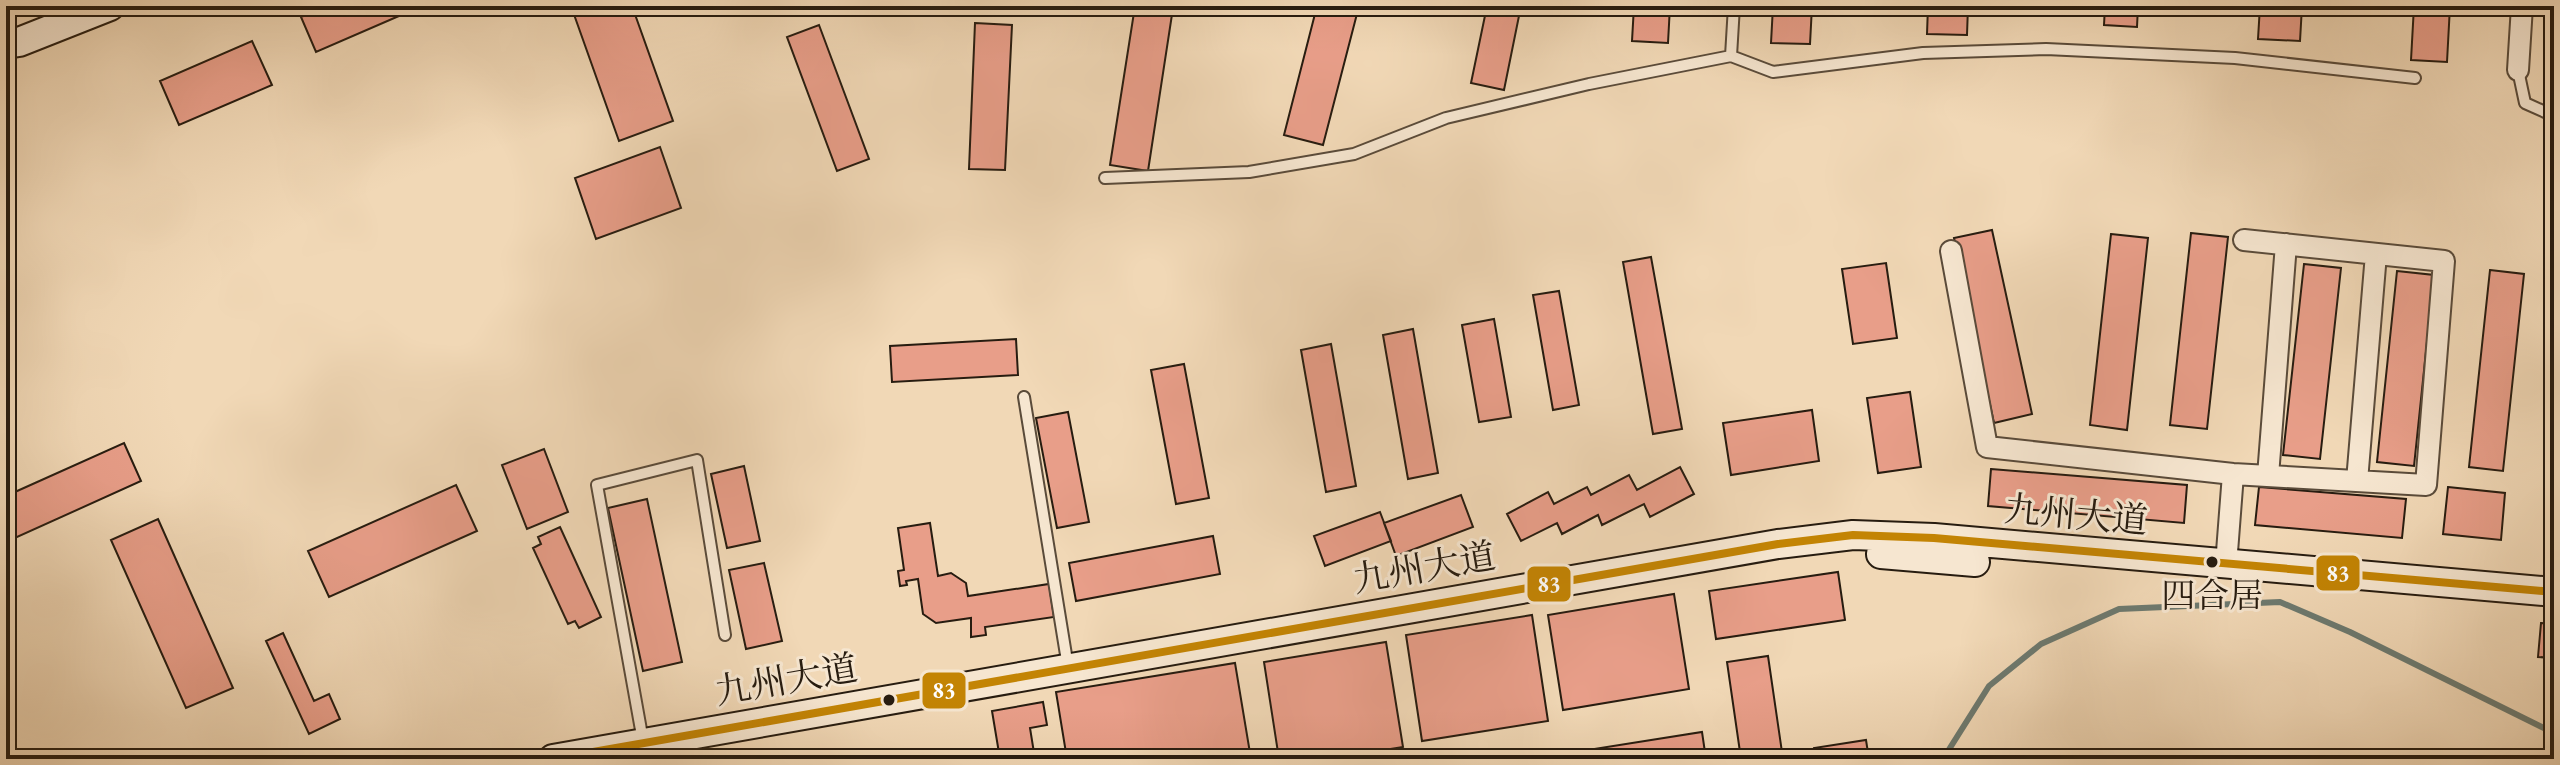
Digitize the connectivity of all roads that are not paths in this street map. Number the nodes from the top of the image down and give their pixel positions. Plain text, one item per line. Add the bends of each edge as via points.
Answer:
1 (110, 6) edge
2 (1734, 6) edge
3 (2522, 6) edge
4 (6, 44) edge
5 (1731, 56) junction
6 (2518, 70) joint
7 (2415, 78) dead end
8 (2554, 116) edge
9 (1105, 178) dead end
10 (2244, 240) dead end
11 (2286, 244) junction
12 (1951, 251) dead end
13 (2376, 254) junction
14 (1024, 397) dead end
15 (2233, 474) junction
16 (2268, 476) junction
17 (2357, 481) junction
18 (2226, 565) junction
19 (2554, 592) edge
20 (2554, 610) edge
21 (725, 635) dead end
22 (1068, 669) junction
23 (651, 751) edge
24 (553, 759) edge

1 - 4 main road
2 - 5 lane
3 - 6 street
5 - 7 lane via 1773,72 1923,53 2046,49 2235,58
5 - 9 lane via 1446,118 1354,154 1249,172
6 - 8 lane via 2525,103
10 - 11 street
11 - 13 street
11 - 16 street
12 - 15 street via 1987,447
13 - 17 street
13 - 17 street via 2444,261 2426,485
14 - 22 lane
15 - 16 street
15 - 18 street
16 - 17 street
18 - 19 main road, 九州大道
18 - 22 main road, 九州大道 via 1853,535
20 - 23 main road via 1864,552 1353,630 799,730
21 - 23 lane via 697,460 597,485
22 - 23 main road, 九州大道
23 - 24 main road, 九州大道

